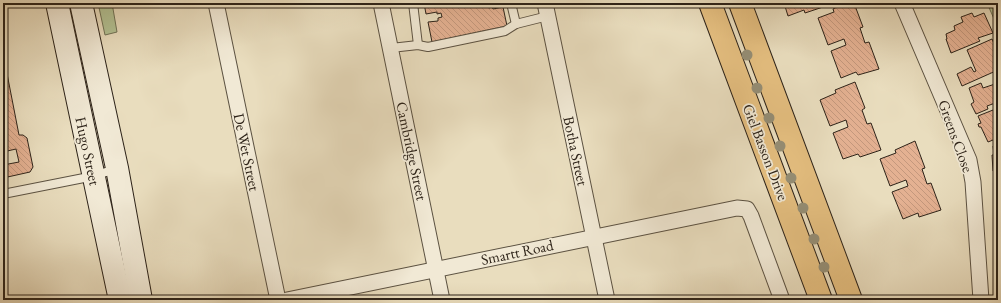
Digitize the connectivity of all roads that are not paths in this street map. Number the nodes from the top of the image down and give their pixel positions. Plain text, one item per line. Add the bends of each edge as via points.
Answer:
1 (57, 3) edge
2 (81, 3) edge
3 (216, 3) edge
4 (381, 3) edge
5 (412, 3) edge
6 (511, 3) edge
7 (710, 3) edge
8 (740, 3) edge
9 (902, 3) edge
10 (546, 10) edge
11 (516, 24) junction
12 (418, 45) junction
13 (390, 48) junction
14 (97, 76) junction
15 (74, 81) junction
16 (117, 168) junction
17 (94, 176) junction
18 (3, 194) edge
19 (594, 236) junction
20 (436, 269) junction
21 (120, 300) edge
22 (141, 300) edge
23 (278, 300) edge
24 (287, 300) edge
25 (442, 300) edge
26 (607, 300) edge
27 (782, 300) edge
28 (821, 300) edge
29 (851, 300) edge
30 (981, 300) edge

1 - 15 street, Hugo Street
2 - 14 street, Hugo Street
3 - 23 street, De Wet Street
4 - 13 street, Cambridge Street
5 - 12 lane
6 - 11 lane
7 - 28 main road, Giel Basson Drive
8 - 29 main road, Giel Basson Drive
9 - 30 street, Greens Close via 969,160 973,182
10 - 11 lane
10 - 19 street, Botha Street
11 - 12 lane via 505,31 428,46
12 - 13 lane
13 - 20 street, Cambridge Street
14 - 15 street
14 - 16 street, Hugo Street
15 - 17 street, Hugo Street
16 - 17 lane
16 - 22 street, Hugo Street
17 - 18 lane
17 - 21 street, Hugo Street
19 - 20 street, Smartt Road
19 - 26 street, Botha Street
19 - 27 street, Smartt Road via 737,208 746,209 751,216
20 - 24 street, Smartt Road
20 - 25 street, Cambridge Street

